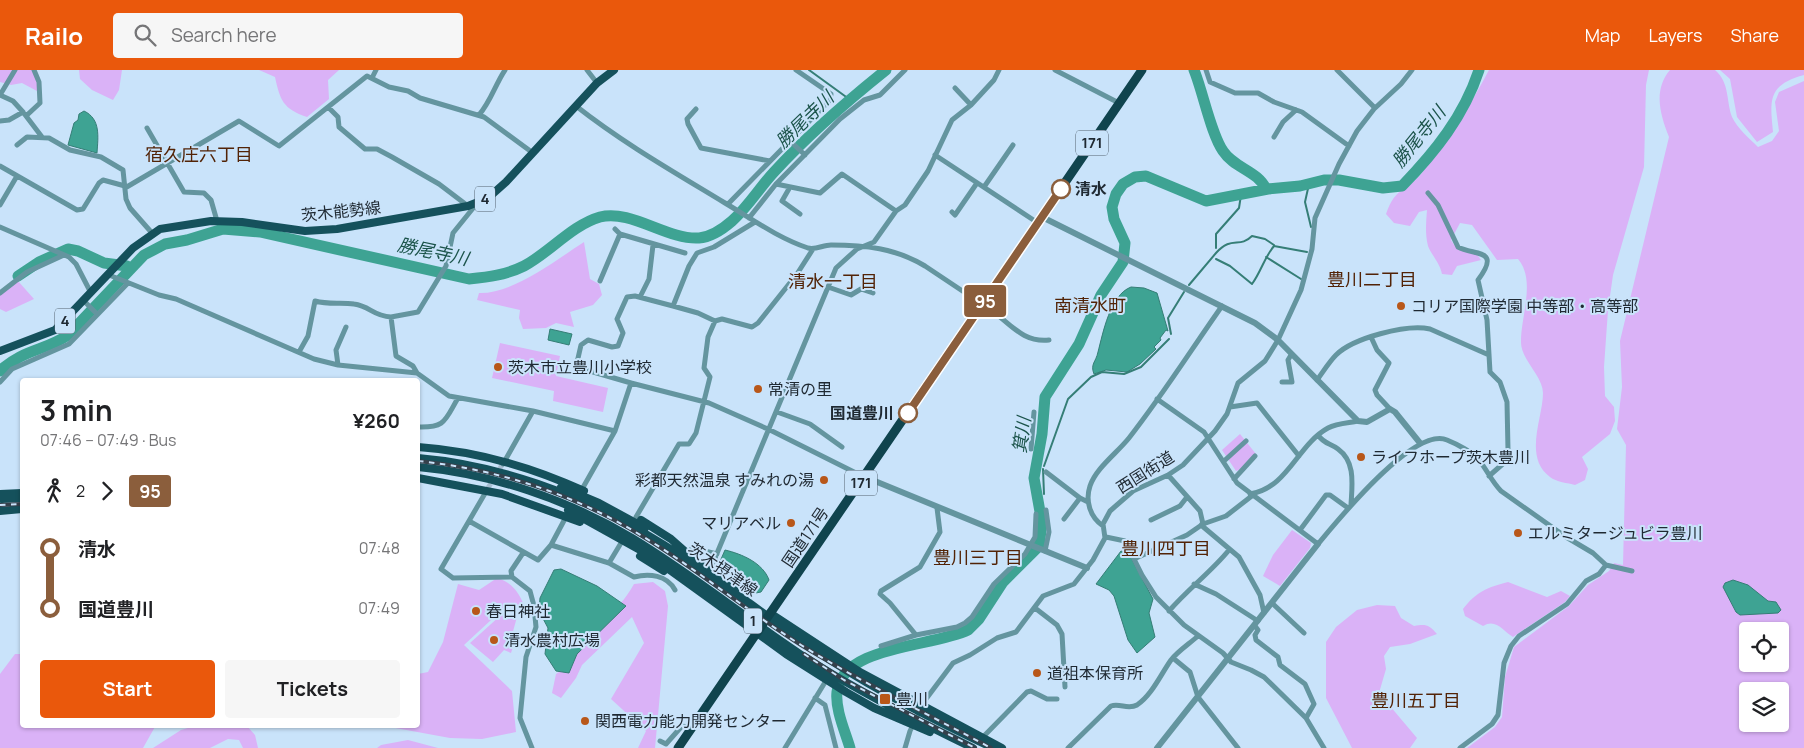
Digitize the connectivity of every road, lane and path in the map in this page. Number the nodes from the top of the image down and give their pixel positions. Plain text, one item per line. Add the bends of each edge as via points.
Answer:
1 (14, 70) edge
2 (34, 70) edge
3 (376, 70) edge
4 (505, 70) edge
5 (587, 70) edge
6 (614, 70) edge
7 (796, 70) edge
8 (905, 70) edge
9 (999, 70) edge
10 (1055, 70) edge
11 (1142, 70) edge
12 (1206, 70) edge
13 (1337, 70) edge
14 (1412, 70) edge
15 (1063, 72) edge
16 (372, 78) junction
17 (598, 83) junction
18 (956, 88) dead end
19 (0, 95) edge
20 (1119, 103) junction
21 (971, 105) junction
22 (576, 106) junction
23 (328, 107) junction
24 (1375, 108) junction
25 (696, 109) dead end
26 (1296, 110) junction
27 (25, 114) junction
28 (480, 115) junction
29 (0, 121) edge
30 (147, 128) dead end
31 (42, 137) junction
32 (1274, 137) dead end
33 (789, 140) junction
34 (17, 145) dead end
35 (1013, 145) dead end
36 (1349, 146) junction
37 (533, 152) junction
38 (805, 155) junction
39 (935, 155) junction
40 (770, 161) junction
41 (167, 163) junction
42 (0, 166) edge
43 (18, 176) junction
44 (977, 183) junction
45 (776, 184) junction
46 (125, 187) junction
47 (790, 187) junction
48 (984, 187) junction
49 (1428, 193) dead end
50 (0, 204) edge
51 (728, 204) junction
52 (470, 205) junction
53 (896, 211) junction
54 (952, 212) dead end
55 (800, 214) dead end
56 (749, 218) junction
57 (1040, 220) junction
58 (217, 221) junction
59 (756, 222) junction
60 (0, 227) edge
61 (615, 229) dead end
62 (152, 233) junction
63 (620, 234) junction
64 (653, 245) junction
65 (864, 246) junction
66 (813, 249) junction
67 (685, 253) dead end
68 (63, 254) junction
69 (111, 273) junction
70 (600, 282) dead end
71 (126, 283) junction
72 (828, 287) junction
73 (873, 292) dead end
74 (0, 293) edge
75 (91, 293) junction
76 (640, 297) junction
77 (84, 301) junction
78 (982, 304) junction
79 (673, 306) junction
80 (1222, 306) junction
81 (97, 314) junction
82 (391, 317) junction
83 (715, 321) junction
84 (346, 327) dead end
85 (1372, 338) junction
86 (1050, 340) dead end
87 (1278, 340) junction
88 (0, 351) edge
89 (299, 352) junction
90 (1291, 355) junction
91 (1489, 355) junction
92 (338, 365) junction
93 (417, 373) junction
94 (1318, 380) junction
95 (0, 382) edge
96 (1282, 382) dead end
97 (631, 383) junction
98 (458, 398) junction
99 (1157, 398) junction
100 (703, 402) junction
101 (1230, 407) junction
102 (1390, 408) junction
103 (533, 411) junction
104 (777, 412) junction
105 (1034, 412) dead end
106 (1358, 421) junction
107 (420, 428) edge
108 (770, 430) junction
109 (615, 431) junction
110 (1318, 435) junction
111 (1208, 437) junction
112 (1246, 442) dead end
113 (1420, 443) junction
114 (420, 447) edge
115 (842, 447) dead end
116 (1031, 449) dead end
117 (420, 452) edge
118 (1255, 456) dead end
119 (1299, 456) junction
120 (420, 458) edge
121 (1224, 461) junction
122 (503, 464) junction
123 (420, 467) edge
124 (480, 468) junction
125 (494, 471) junction
126 (420, 472) edge
127 (451, 472) junction
128 (1046, 472) dead end
129 (1168, 476) junction
130 (1489, 476) junction
131 (865, 477) junction
132 (420, 478) edge
133 (1234, 479) junction
134 (487, 489) junction
135 (581, 491) junction
136 (20, 493) edge
137 (0, 494) edge
138 (1251, 495) junction
139 (1187, 497) junction
140 (20, 498) edge
141 (1080, 498) junction
142 (0, 499) edge
143 (554, 500) junction
144 (1088, 502) junction
145 (1350, 506) junction
146 (0, 507) edge
147 (937, 508) junction
148 (20, 509) edge
149 (20, 509) edge
150 (1046, 510) dead end
151 (0, 512) edge
152 (1036, 514) dead end
153 (567, 516) junction
154 (636, 517) junction
155 (1064, 519) dead end
156 (1151, 520) dead end
157 (469, 521) junction
158 (1202, 524) junction
159 (1103, 526) junction
160 (1300, 530) junction
161 (1106, 537) junction
162 (621, 544) junction
163 (1318, 544) junction
164 (551, 545) junction
165 (1032, 545) junction
166 (691, 550) dead end
167 (1044, 550) junction
168 (1229, 550) junction
169 (523, 553) junction
170 (717, 554) junction
171 (1134, 559) junction
172 (698, 561) junction
173 (609, 563) junction
174 (1606, 565) junction
175 (1087, 568) junction
176 (710, 570) junction
177 (1632, 571) dead end
178 (512, 576) junction
179 (686, 581) junction
180 (1194, 584) junction
181 (675, 590) dead end
182 (1273, 604) junction
183 (1035, 608) junction
184 (1170, 611) junction
185 (771, 614) junction
186 (1264, 614) junction
187 (1257, 624) junction
188 (758, 632) junction
189 (1304, 632) dead end
190 (916, 635) junction
191 (1198, 636) junction
192 (881, 646) dead end
193 (1173, 658) junction
194 (1228, 659) junction
195 (861, 676) junction
196 (829, 680) junction
197 (1065, 687) dead end
198 (1198, 697) junction
199 (815, 698) junction
200 (1056, 699) dead end
201 (922, 704) junction
202 (1306, 718) junction
203 (916, 719) junction
204 (692, 728) junction
205 (983, 737) junction
206 (660, 742) dead end
207 (532, 748) edge
208 (678, 748) edge
209 (785, 748) edge
210 (836, 748) edge
211 (905, 748) edge
212 (966, 748) edge
213 (973, 748) edge
214 (993, 748) edge
215 (1002, 748) edge
216 (1068, 748) edge
217 (1157, 748) edge
218 (1238, 748) edge
219 (1324, 748) edge
220 (1460, 748) edge

1 - 19 street
2 - 27 street via 40,103
3 - 16 street
4 - 28 street
5 - 17 street
6 - 17 main road, 茨木能勢線 / 4
7 - 33 street via 831,94 830,100
8 - 38 street via 880,95 864,100 840,120
9 - 21 street
10 - 15 street
11 - 20 highway, 国道171号 / 171
12 - 26 street via 1210,82 1219,86 1235,93 1258,93
13 - 24 street
14 - 24 street, 西国街道
15 - 20 street
16 - 23 street via 367,76
16 - 28 street via 420,98
17 - 22 main road, 茨木能勢線 / 4
18 - 21 street
19 - 27 street via 13,100
20 - 57 highway, 国道171号 / 171
21 - 39 street via 952,120
22 - 37 main road, 茨木能勢線 / 4
22 - 51 street via 613,135
23 - 41 street via 279,146 239,121
23 - 52 street via 338,117 339,126 365,149 377,149 392,157
24 - 36 street, 西国街道
25 - 40 street via 688,124 701,148
26 - 32 street
26 - 36 street
27 - 29 street
27 - 31 street
28 - 37 street
30 - 41 street
31 - 34 street via 27,137
31 - 46 street via 70,150 101,158 123,170
33 - 38 street
33 - 40 street
35 - 48 street
36 - 87 street, 西国街道 via 1315,218 1312,249 1301,290
37 - 52 main road, 茨木能勢線 / 4 via 488,198
38 - 45 street
39 - 44 street
39 - 53 street via 905,205
40 - 51 street
41 - 46 street
41 - 58 street via 184,192 204,193 211,200
42 - 43 street
43 - 46 street via 77,210 83,209 103,180
43 - 50 street
44 - 48 street
44 - 54 street via 955,214
45 - 47 street
45 - 56 street
46 - 62 street via 130,208
47 - 53 street via 820,193 842,174
47 - 55 street via 782,201
48 - 57 street
49 - 91 street via 1438,205 1458,247 1484,255 1484,272 1478,280 1487,320
51 - 56 street
52 - 58 main road, 茨木能勢線 / 4 via 337,229 304,231
52 - 82 street via 474,207 453,233 446,266 418,312
53 - 65 street via 874,242
56 - 59 street
57 - 78 highway, 国道171号 / 171
57 - 80 street
58 - 62 main road, 茨木能勢線 / 4 via 186,224
59 - 66 street
59 - 79 street via 714,247 697,253
60 - 68 street
61 - 63 street
62 - 69 main road, 茨木能勢線 / 4
63 - 64 street
63 - 70 street
64 - 67 street
64 - 76 street via 649,278
65 - 66 street via 828,245
65 - 72 street via 839,264
65 - 78 street via 886,249 924,266
66 - 83 street via 758,323 752,327 722,319
68 - 74 street via 27,272
68 - 75 street via 76,264
69 - 71 street
69 - 75 main road, 茨木能勢線 / 4
71 - 81 street
71 - 89 street via 176,299
72 - 73 street via 851,295 861,288
72 - 104 street
75 - 77 main road, 茨木能勢線 / 4
76 - 79 street
76 - 97 street via 627,297 617,319 623,334 620,344 612,347 584,342 576,367
77 - 81 street
77 - 88 main road, 茨木能勢線 / 4 via 54,330
78 - 86 street via 1019,334 1041,341
78 - 131 highway, 国道171号 / 171
79 - 83 street
80 - 87 street via 1255,323
80 - 99 street
81 - 95 street via 69,344 12,369
82 - 89 street via 378,316 355,304 327,305 315,301 308,336
82 - 93 street via 396,356 413,366
83 - 100 street via 708,338 704,368 710,377
84 - 92 street via 336,350
85 - 91 street via 1394,329 1421,327
85 - 94 street via 1336,355
85 - 102 street via 1377,350 1389,363 1375,390
87 - 90 street
87 - 101 street, 西国街道 via 1264,361 1238,383
89 - 92 street
90 - 94 street
90 - 96 street via 1288,360 1292,382
91 - 130 street via 1490,372 1500,382 1507,402 1508,450 1505,462
92 - 93 street
93 - 98 street via 449,396
94 - 106 street
97 - 100 street
97 - 109 street
98 - 103 street
98 - 107 street via 444,423 436,428
99 - 111 street
99 - 144 street via 1127,440 1092,480
100 - 108 street
100 - 154 street via 696,433 689,444 679,444
101 - 111 street, 西国街道
101 - 119 street via 1256,403
102 - 106 street via 1367,422
102 - 113 street
103 - 109 street
103 - 122 street
104 - 108 street
104 - 115 street via 810,424
105 - 116 street
106 - 110 street via 1336,425
108 - 131 street
108 - 170 street
109 - 135 street
110 - 119 street
110 - 145 street via 1322,441 1345,454 1352,471
111 - 121 street
111 - 129 street, 西国街道
112 - 121 street
113 - 130 street via 1437,438 1446,440 1478,459
113 - 145 street
114 - 122 main road, 1 via 462,453
117 - 124 main road, 1 via 458,459
118 - 133 street
119 - 138 street via 1271,486
120 - 124 main road, 茨木摂津線 / 1
121 - 133 street
122 - 135 main road, 1
123 - 127 main road, 茨木摂津線 / 1
124 - 125 main road, 茨木摂津線 / 1
125 - 172 main road via 521,474 583,496 633,521
125 - 195 main road, 茨木摂津線 / 1 via 581,501 658,541
126 - 127 main road, 1
127 - 143 main road, 茨木摂津線 / 1 via 503,483
128 - 141 street
129 - 139 street
129 - 159 street, 西国街道 via 1130,493 1110,512
130 - 174 street via 1501,491 1594,553
131 - 147 street
131 - 185 highway, 国道171号 / 171
132 - 134 main road, 1
133 - 138 street
134 - 153 main road, 1
134 - 157 street
135 - 154 main road, 1
136 - 137 main road
138 - 158 street via 1226,516
138 - 160 street
139 - 156 street via 1180,506
139 - 158 street via 1200,511
140 - 142 main road
141 - 144 street
141 - 155 street
143 - 179 main road, 1 via 570,512 628,542
143 - 203 main road, 茨木摂津線 / 1 via 615,528 652,550 791,648 856,688
144 - 159 street via 1094,518
145 - 160 street via 1326,495
145 - 163 street
146 - 148 main road
147 - 165 street
147 - 190 street via 940,532 920,567 880,594
149 - 151 main road
150 - 167 street via 1049,529
152 - 165 street
153 - 162 main road, 1
153 - 164 street
154 - 172 main road, 1
157 - 169 street
157 - 178 street via 440,568 453,578
158 - 168 street
158 - 171 street via 1187,535
159 - 161 street
160 - 163 street
161 - 171 street via 1125,541
161 - 175 street
162 - 173 street
162 - 179 main road, 1
163 - 182 street
164 - 169 street via 538,560
164 - 173 street
165 - 167 street
165 - 190 street via 994,584 965,623
166 - 170 street
167 - 175 street
168 - 180 street via 1209,573
168 - 186 street via 1238,557 1260,594
169 - 178 street via 511,571
170 - 176 street
171 - 184 street via 1156,598
172 - 176 main road, 1
173 - 181 street via 634,577 647,574 662,577
174 - 177 street
174 - 220 street via 1567,604 1519,636 1504,663 1498,714 1492,724
175 - 183 street via 1072,586 1043,596
176 - 185 main road, 1
178 - 207 street via 528,588 534,606 536,627 526,657 520,718
179 - 188 main road, 1
180 - 184 street
180 - 187 street via 1216,594
182 - 186 street
182 - 189 street
183 - 197 street via 1057,625 1062,634
183 - 201 street via 1016,632 997,638 953,663
184 - 191 street
185 - 188 highway, 国道171号 / 171
185 - 195 main road, 1
186 - 187 street
187 - 194 street
187 - 202 street via 1256,640 1278,657 1280,666 1305,684 1314,704
188 - 196 main road, 1
188 - 204 highway, 国道171号 / 171
190 - 192 street
191 - 193 street
191 - 194 street via 1223,652
193 - 198 street via 1190,672
193 - 216 street via 1148,694 1136,705 1128,708 1117,704 1111,706
194 - 198 street
194 - 202 street via 1264,677
195 - 201 main road, 1
195 - 203 main road, 茨木摂津線 / 1
196 - 199 street
196 - 203 main road, 1 via 874,708
198 - 217 street
198 - 218 street
199 - 209 street
199 - 210 street via 825,706
200 - 205 street via 1027,692
201 - 203 street
201 - 205 main road, 1
202 - 219 street
203 - 211 street
203 - 212 main road, 1
203 - 213 main road, 茨木摂津線 / 1
203 - 214 main road, 茨木摂津線 / 1
204 - 206 street via 682,726 666,744
204 - 208 highway, 国道171号 / 171
205 - 215 main road, 1

